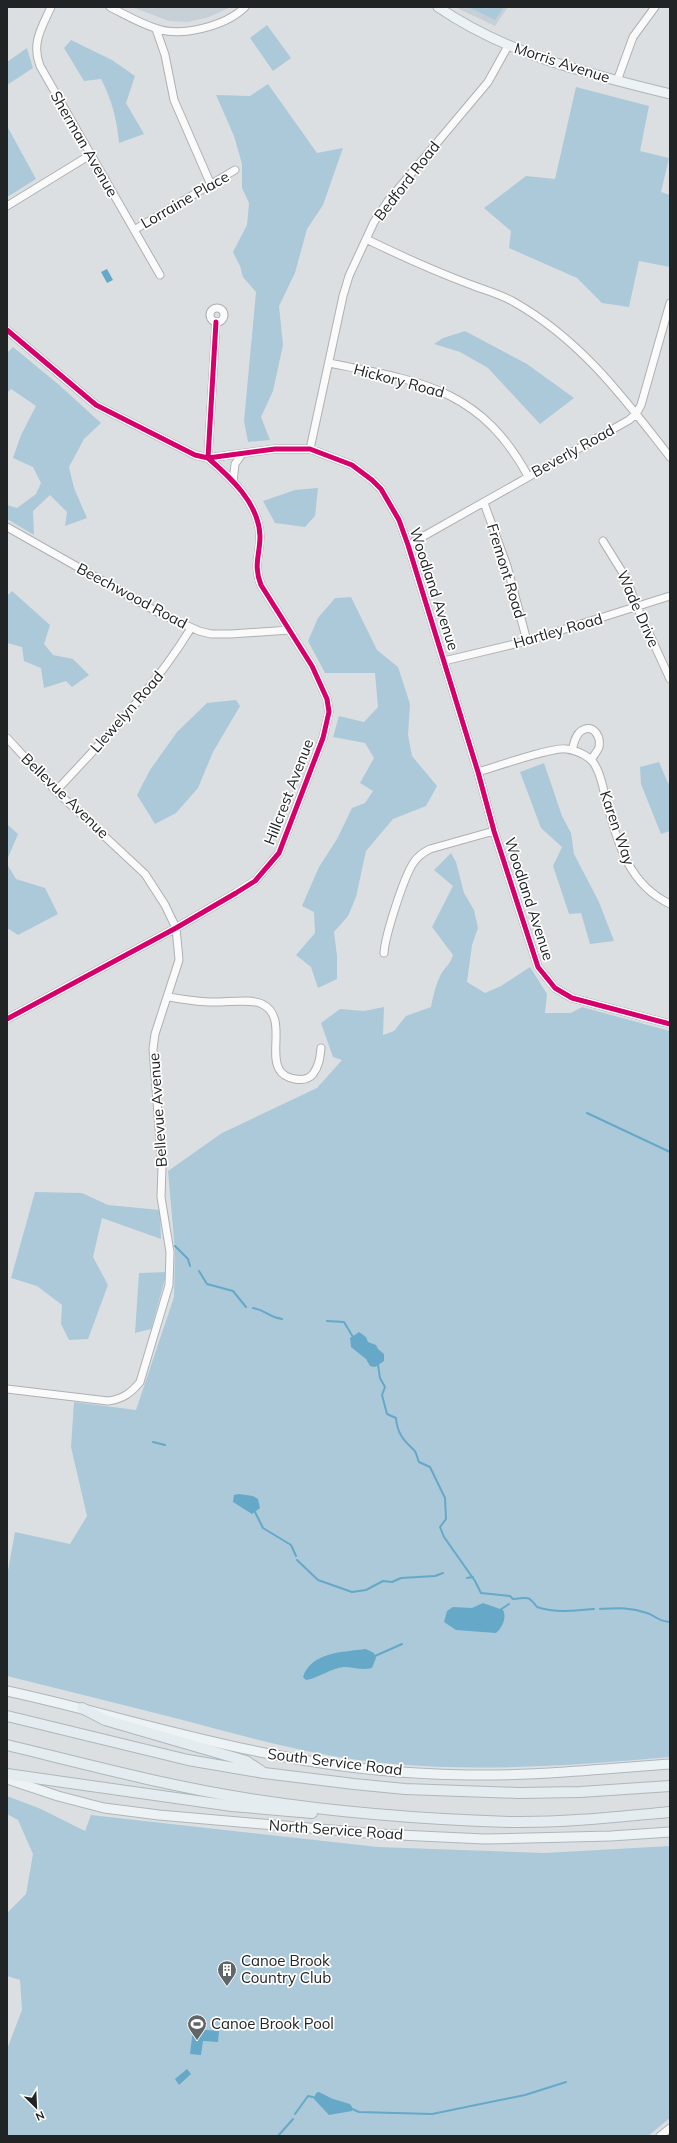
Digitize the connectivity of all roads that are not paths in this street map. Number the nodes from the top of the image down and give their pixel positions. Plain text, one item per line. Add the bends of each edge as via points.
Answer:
1 (51, 7) edge
2 (110, 7) edge
3 (245, 7) edge
4 (438, 7) edge
5 (655, 7) edge
6 (156, 29) junction
7 (508, 46) junction
8 (617, 81) junction
9 (670, 94) edge
10 (90, 155) junction
11 (235, 170) dead end
12 (211, 185) junction
13 (7, 206) edge
14 (134, 230) junction
15 (366, 239) junction
16 (160, 276) dead end
17 (670, 303) edge
18 (216, 322) dead end
19 (10, 332) edge
20 (7, 341) edge
21 (329, 363) junction
22 (636, 414) junction
23 (310, 449) junction
24 (242, 454) junction
25 (670, 457) edge
26 (208, 458) junction
27 (528, 476) junction
28 (233, 482) junction
29 (484, 503) junction
30 (7, 527) edge
31 (603, 541) dead end
32 (408, 545) junction
33 (670, 596) edge
34 (637, 607) junction
35 (191, 628) junction
36 (290, 630) junction
37 (527, 641) junction
38 (444, 661) junction
39 (670, 679) edge
40 (7, 738) edge
41 (572, 750) junction
42 (591, 760) junction
43 (478, 772) junction
44 (56, 791) junction
45 (494, 831) junction
46 (670, 904) edge
47 (176, 928) junction
48 (384, 953) dead end
49 (168, 997) junction
50 (7, 1019) edge
51 (670, 1024) edge
52 (321, 1048) dead end
53 (7, 1389) edge
54 (7, 1691) edge
55 (82, 1708) junction
56 (7, 1716) edge
57 (7, 1745) edge
58 (670, 1764) edge
59 (264, 1773) junction
60 (7, 1774) edge
61 (670, 1778) edge
62 (7, 1779) edge
63 (670, 1786) edge
64 (640, 1788) junction
65 (667, 1813) edge
66 (406, 1816) junction
67 (670, 1832) edge
68 (670, 2128) edge
69 (660, 2136) edge

1 - 10 street, Sherman Avenue via 36,42 37,57
2 - 6 street
3 - 6 street via 223,22 210,27 195,30
4 - 7 main road, Morris Avenue
5 - 8 street via 633,37
6 - 12 street via 177,106
7 - 8 main road, Morris Avenue via 557,65
7 - 15 street, Bedford Road via 494,74 397,188
8 - 9 main road, Morris Avenue
10 - 13 street
10 - 14 street, Sherman Avenue
11 - 12 street, Lorraine Place
12 - 14 street, Lorraine Place
14 - 16 street, Sherman Avenue
15 - 21 street, Bedford Road via 343,296
15 - 22 street via 467,284 513,301 556,330 591,362 625,398
17 - 22 street via 641,405
18 - 26 street
19 - 20 street
19 - 26 street, Woodland Avenue via 96,405 195,455
21 - 23 street, Bedford Road
21 - 27 street, Hickory Road via 382,374 457,398 497,430 511,447
22 - 25 street
22 - 27 street, Beverly Road
23 - 24 street, Woodland Avenue via 275,449
23 - 32 street, Woodland Avenue via 352,465 372,480 388,500
24 - 26 street, Woodland Avenue
24 - 28 street via 235,464
26 - 28 street, Hillcrest Avenue
27 - 29 street, Beverly Road
28 - 36 street, Hillcrest Avenue via 247,499 259,528 257,575
29 - 32 street, Beverly Road
29 - 37 street, Fremont Road via 507,566
30 - 35 street, Beechwood Road via 159,613
31 - 34 street, Wade Drive via 626,578
32 - 38 street, Woodland Avenue
33 - 34 street, Hartley Road
34 - 37 street, Hartley Road
34 - 39 street, Wade Drive
35 - 36 street, Beechwood Road via 211,634
35 - 44 street, Llewelyn Road via 176,653 146,692
36 - 47 street, Hillcrest Avenue via 319,679 329,712 323,738 285,839 279,853 255,881
37 - 38 street, Hartley Road
38 - 43 street, Woodland Avenue
40 - 44 street, Bellevue Avenue
41 - 42 street
41 - 42 street via 575,738 581,731 588,728 594,730 598,734 599,748
41 - 43 street via 556,750
42 - 46 street, Karen Way via 596,767 616,835 628,865 643,886 654,896
43 - 45 street, Woodland Avenue
44 - 47 street, Bellevue Avenue via 145,874
45 - 48 street via 430,849 413,863 384,941
45 - 51 street, Woodland Avenue via 536,961 550,983 572,998
47 - 49 street, Bellevue Avenue via 179,960
47 - 50 street, Hillcrest Avenue
49 - 52 street via 210,1002 254,1001 263,1004 275,1023 278,1068 291,1079 302,1079 312,1075 319,1064
49 - 53 street, Bellevue Avenue via 155,1034 153,1049 162,1167 161,1197 169,1245 169,1285 140,1382 120,1399 108,1401
54 - 55 main road, South Service Road
55 - 58 main road, South Service Road via 270,1754 390,1770 483,1775 561,1773
55 - 59 highway via 105,1720 246,1761
56 - 59 highway via 143,1750
57 - 66 highway via 243,1798
59 - 64 highway via 377,1787 462,1792 580,1792
60 - 66 highway via 239,1807 292,1812
61 - 64 highway
62 - 67 main road, North Service Road via 104,1808 370,1833 484,1839
63 - 64 highway
65 - 66 highway via 510,1822
68 - 69 street

